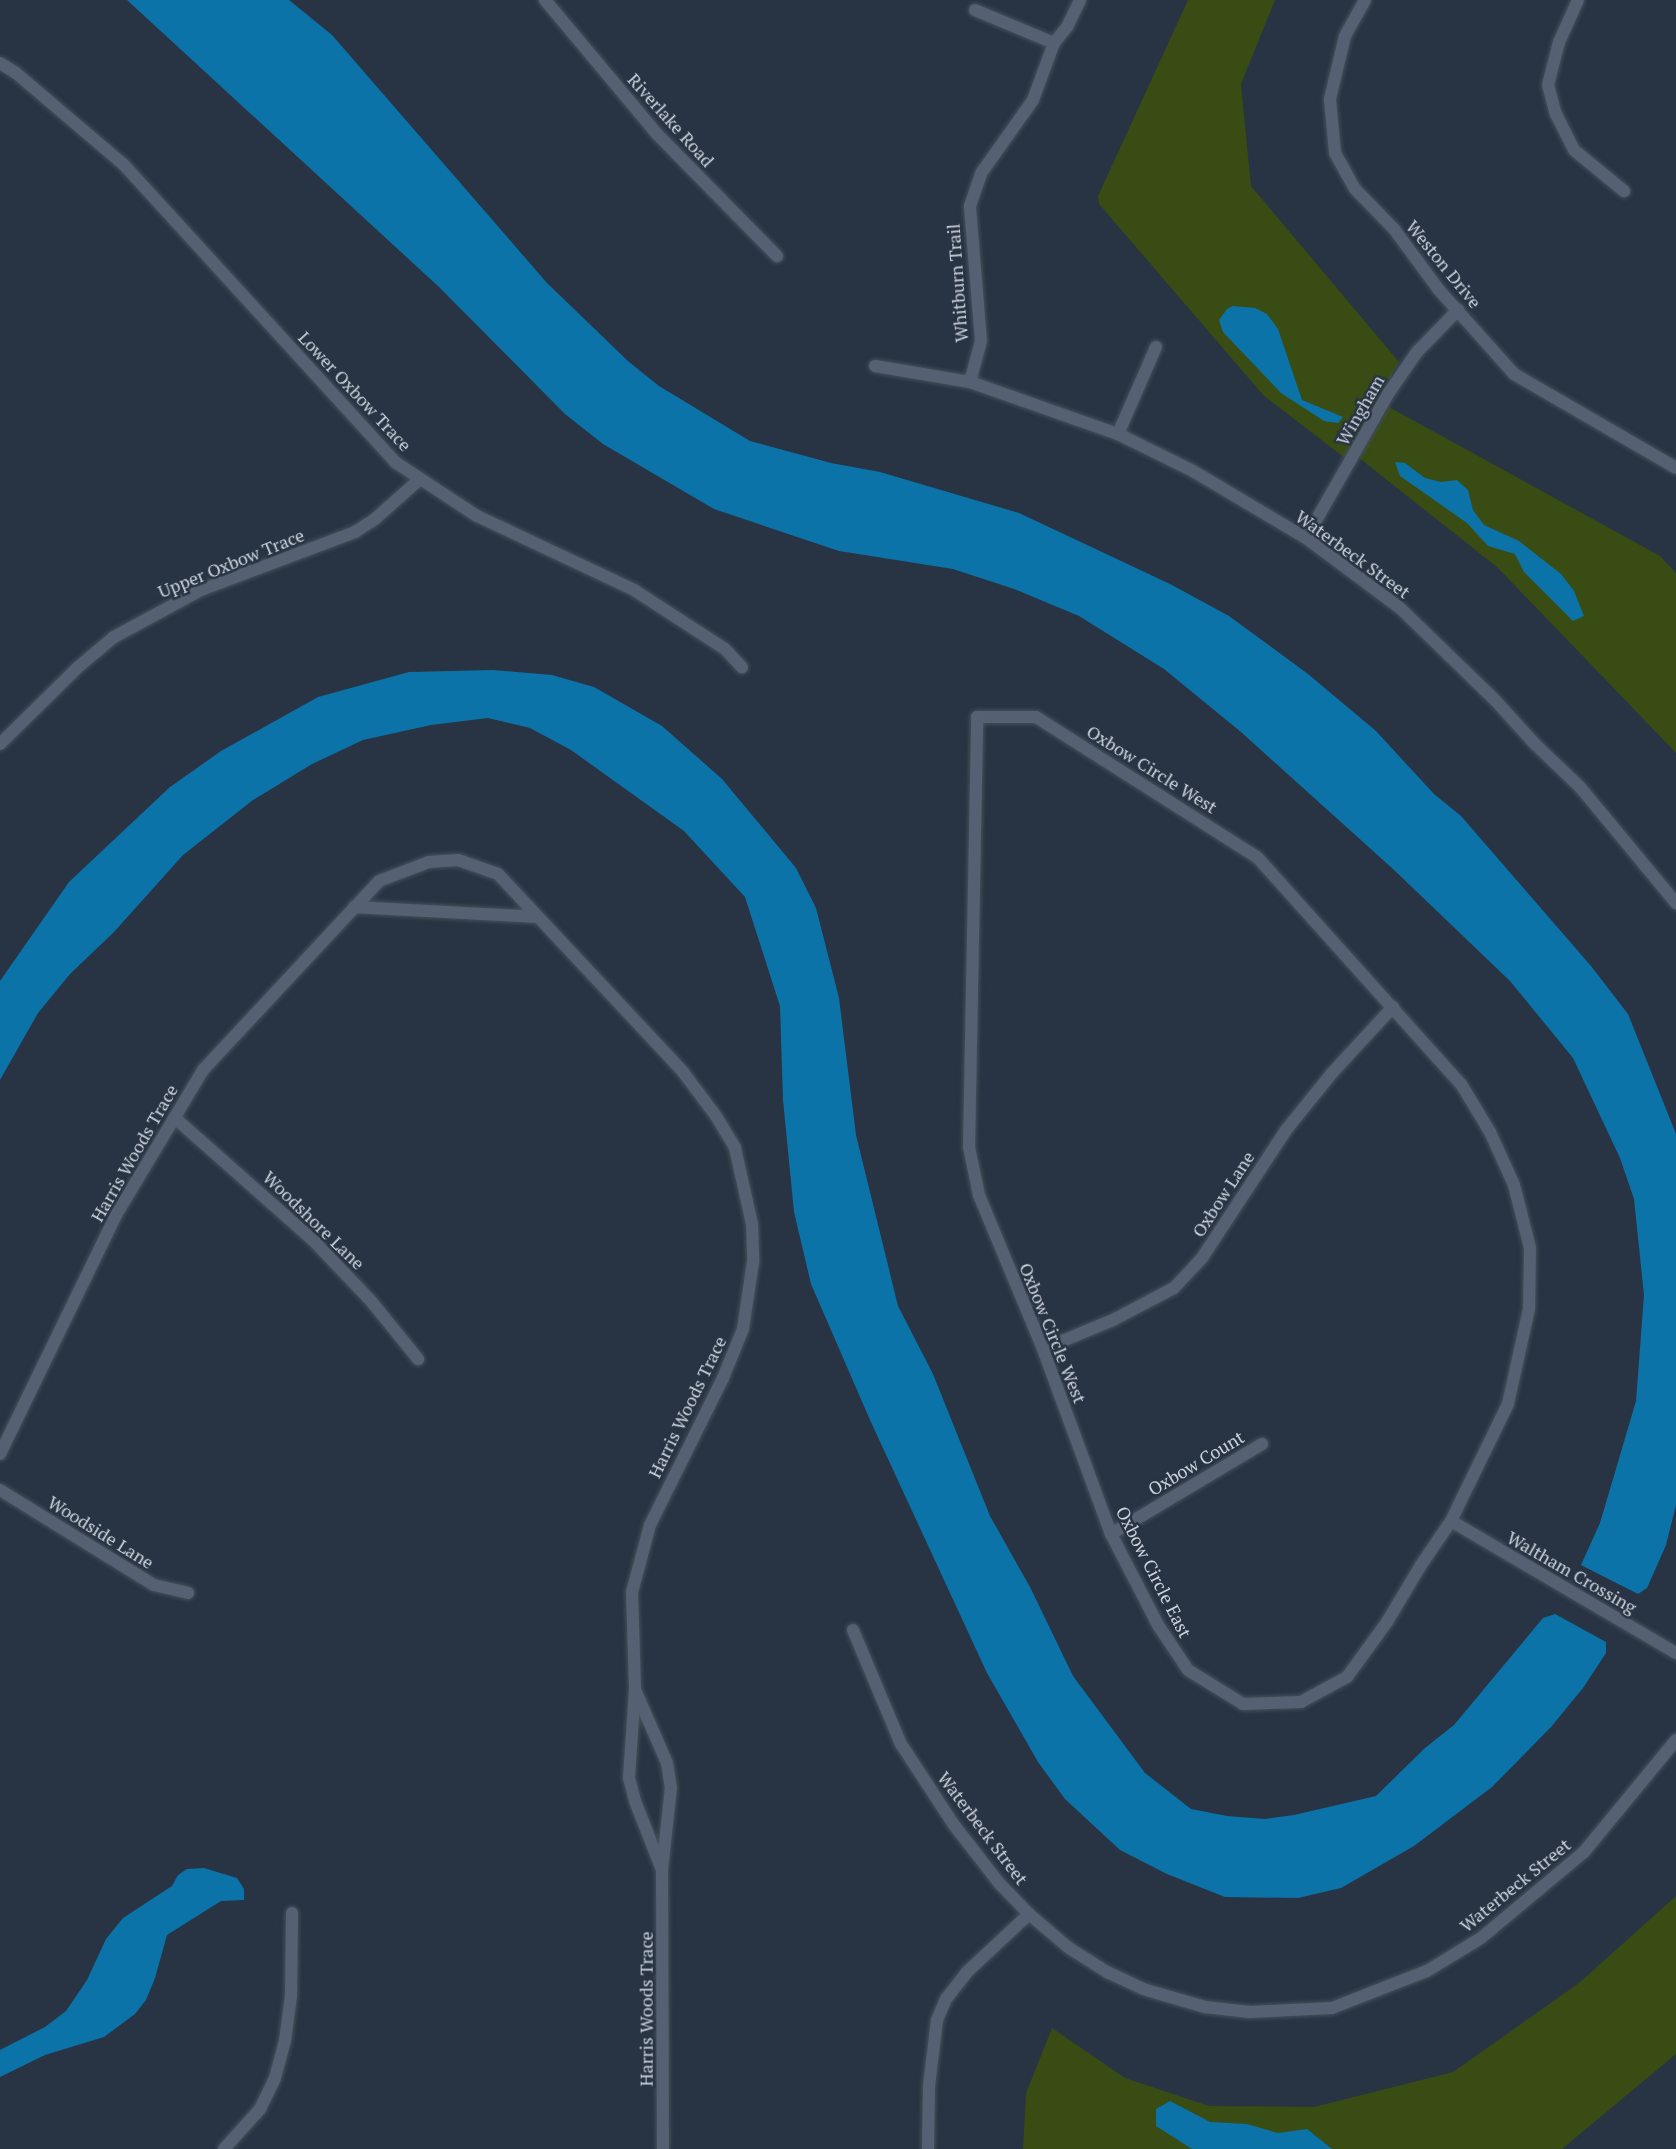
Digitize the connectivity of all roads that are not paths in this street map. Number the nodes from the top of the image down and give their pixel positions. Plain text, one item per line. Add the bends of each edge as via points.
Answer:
1 (545, 0) edge
2 (1080, 0) edge
3 (1365, 0) edge
4 (1578, 0) edge
5 (975, 10) dead end
6 (1054, 44) junction
7 (0, 63) edge
8 (1624, 191) dead end
9 (777, 256) dead end
10 (1458, 310) junction
11 (1156, 347) dead end
12 (875, 366) dead end
13 (970, 382) junction
14 (1118, 434) junction
15 (1676, 468) edge
16 (419, 480) junction
17 (1307, 538) junction
18 (742, 667) dead end
19 (0, 744) edge
20 (1676, 903) edge
21 (354, 907) junction
22 (538, 917) junction
23 (1393, 1007) junction
24 (175, 1118) junction
25 (1043, 1349) junction
26 (418, 1359) dead end
27 (1070, 1423) joint
28 (1262, 1444) dead end
29 (0, 1454) edge
30 (0, 1490) edge
31 (1451, 1521) junction
32 (1111, 1534) junction
33 (188, 1593) dead end
34 (853, 1630) dead end
35 (1676, 1653) edge
36 (635, 1689) junction
37 (1676, 1740) edge
38 (662, 1870) junction
39 (292, 1913) dead end
40 (1029, 1914) junction
41 (224, 2149) edge
42 (663, 2149) edge
43 (928, 2149) edge

1 - 9 street, Riverlake Road via 658,135
2 - 6 street, Whitburn Trail
3 - 10 street, Weston Drive via 1345,36 1331,99 1335,153 1355,189 1394,229
4 - 8 street via 1559,43 1548,85 1573,150
5 - 6 street
6 - 13 street, Whitburn Trail via 1032,100 982,172 970,206 981,341
7 - 16 street, Lower Oxbow Trace via 124,165 364,430
10 - 15 street, Weston Drive via 1514,374
10 - 17 street, Wingham via 1418,352 1388,394
11 - 14 street
12 - 13 street, Waterbeck Street
13 - 14 street, Waterbeck Street
14 - 17 street, Waterbeck Street via 1193,471
16 - 18 street, Lower Oxbow Trace via 477,516 634,590 725,649
16 - 19 street, Upper Oxbow Trace via 355,532 201,590 114,637
17 - 20 street, Waterbeck Street via 1400,608 1494,699 1580,787
21 - 22 street
21 - 22 street, Harris Woods Trace via 379,881 404,869 458,860 498,874
21 - 24 street, Harris Woods Trace via 204,1070
22 - 36 street, Harris Woods Trace via 683,1072 716,1116 735,1148 752,1224 754,1262 743,1329 650,1525 639,1563 631,1622
23 - 25 street, Oxbow Lane via 1286,1130 1202,1258 1174,1288
23 - 25 street, Oxbow Circle West via 1257,857 1036,717 978,717 969,1147 979,1195
23 - 31 street, Oxbow Circle West via 1461,1084 1490,1132 1514,1185 1530,1248 1529,1309 1508,1404
24 - 26 street, Woodshore Lane via 313,1240
24 - 29 street, Harris Woods Trace via 116,1214
25 - 27 street, Oxbow Circle West
27 - 32 street, Oxbow Circle East
28 - 32 street, Oxbow Count
30 - 33 street, Woodside Lane via 155,1585
31 - 32 street, Oxbow Circle East via 1347,1677 1301,1702 1243,1704 1188,1670 1158,1625
31 - 35 street, Waltham Crossing
34 - 40 street, Waterbeck Street via 901,1744 954,1825 999,1884
36 - 38 street, Harris Woods Trace via 629,1778
36 - 38 street, Harris Woods Trace via 667,1763 671,1787
37 - 40 street, Waterbeck Street via 1584,1852 1481,1938 1427,1971 1332,2008 1250,2012 1205,2007 1143,1989 1069,1948
38 - 42 street, Harris Woods Trace
39 - 41 street via 291,1996 275,2078 260,2109
40 - 43 street via 967,1972 941,2009 929,2086

